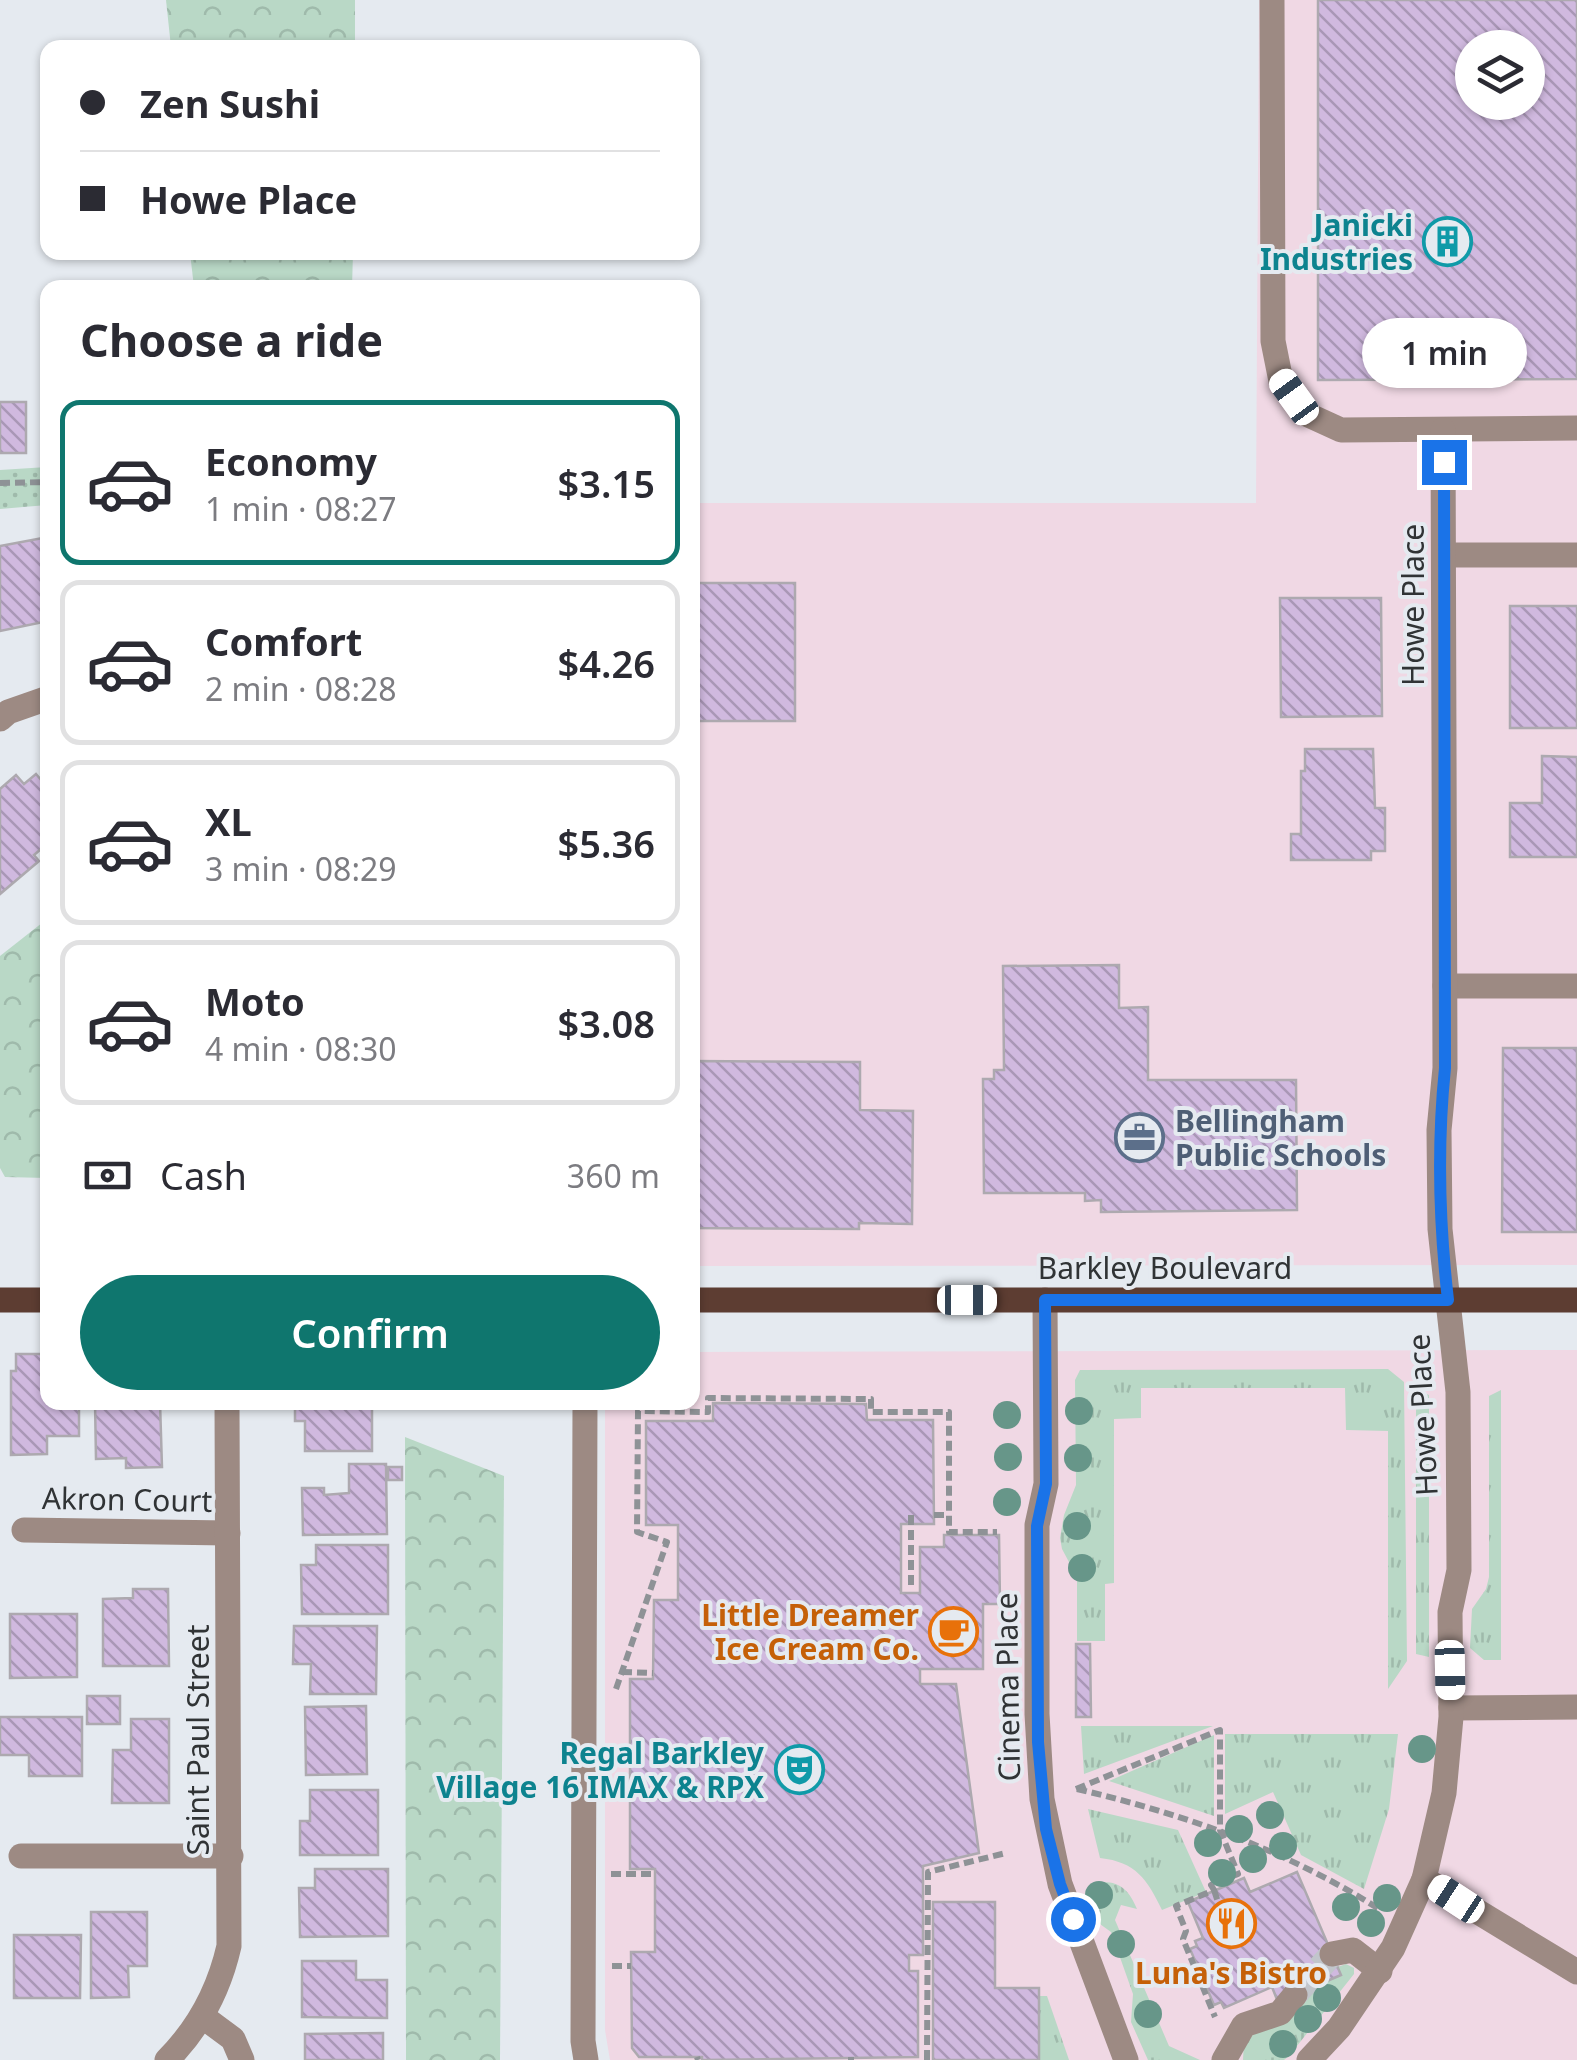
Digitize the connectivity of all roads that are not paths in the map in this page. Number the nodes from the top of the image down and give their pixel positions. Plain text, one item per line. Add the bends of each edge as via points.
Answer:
1 (1272, 0) edge
2 (1577, 428) edge
3 (1443, 430) junction
4 (1444, 554) junction
5 (1577, 554) edge
6 (40, 701) edge
7 (0, 719) edge
8 (1445, 986) junction
9 (1577, 986) edge
10 (0, 1300) edge
11 (40, 1300) edge
12 (700, 1300) edge
13 (1045, 1300) junction
14 (1448, 1300) junction
15 (1577, 1300) edge
16 (227, 1410) edge
17 (585, 1410) edge
18 (24, 1530) dead end
19 (228, 1532) junction
20 (1577, 1707) edge
21 (1451, 1708) junction
22 (20, 1856) dead end
23 (231, 1856) junction
24 (1424, 1879) junction
25 (1332, 1954) dead end
26 (1380, 1970) junction
27 (1577, 1972) edge
28 (1296, 1995) tunnel mouth
29 (202, 2016) junction
30 (167, 2060) edge
31 (242, 2060) edge
32 (586, 2060) edge
33 (1126, 2060) edge
34 (1224, 2060) edge
35 (1309, 2060) edge

1 - 3 street via 1273,341 1282,381 1306,414 1342,430
2 - 3 street
3 - 4 street, Howe Place
4 - 5 street
4 - 8 street, Howe Place
6 - 7 street
8 - 9 street
8 - 14 street, Howe Place via 1439,1130
10 - 11 main road
12 - 13 main road, Barkley Boulevard
13 - 14 main road, Barkley Boulevard
13 - 33 street, Cinema Place via 1046,1484 1037,1526 1042,1799 1060,1884
14 - 15 main road, Barkley Boulevard
14 - 21 street, Howe Place via 1458,1392
16 - 19 street, Saint Paul Street
17 - 32 street
18 - 19 street, Akron Court
19 - 23 street, Saint Paul Street
20 - 21 street
21 - 24 street, Howe Place via 1444,1793
22 - 23 street
23 - 29 street, Saint Paul Street via 229,1946
24 - 26 street, Howe Place
24 - 27 street
25 - 26 street via 1353,1950
26 - 35 street, Howe Place
28 - 34 street via 1280,2013 1244,2025
29 - 30 street, Saint Paul Street
29 - 31 street via 232,2039

